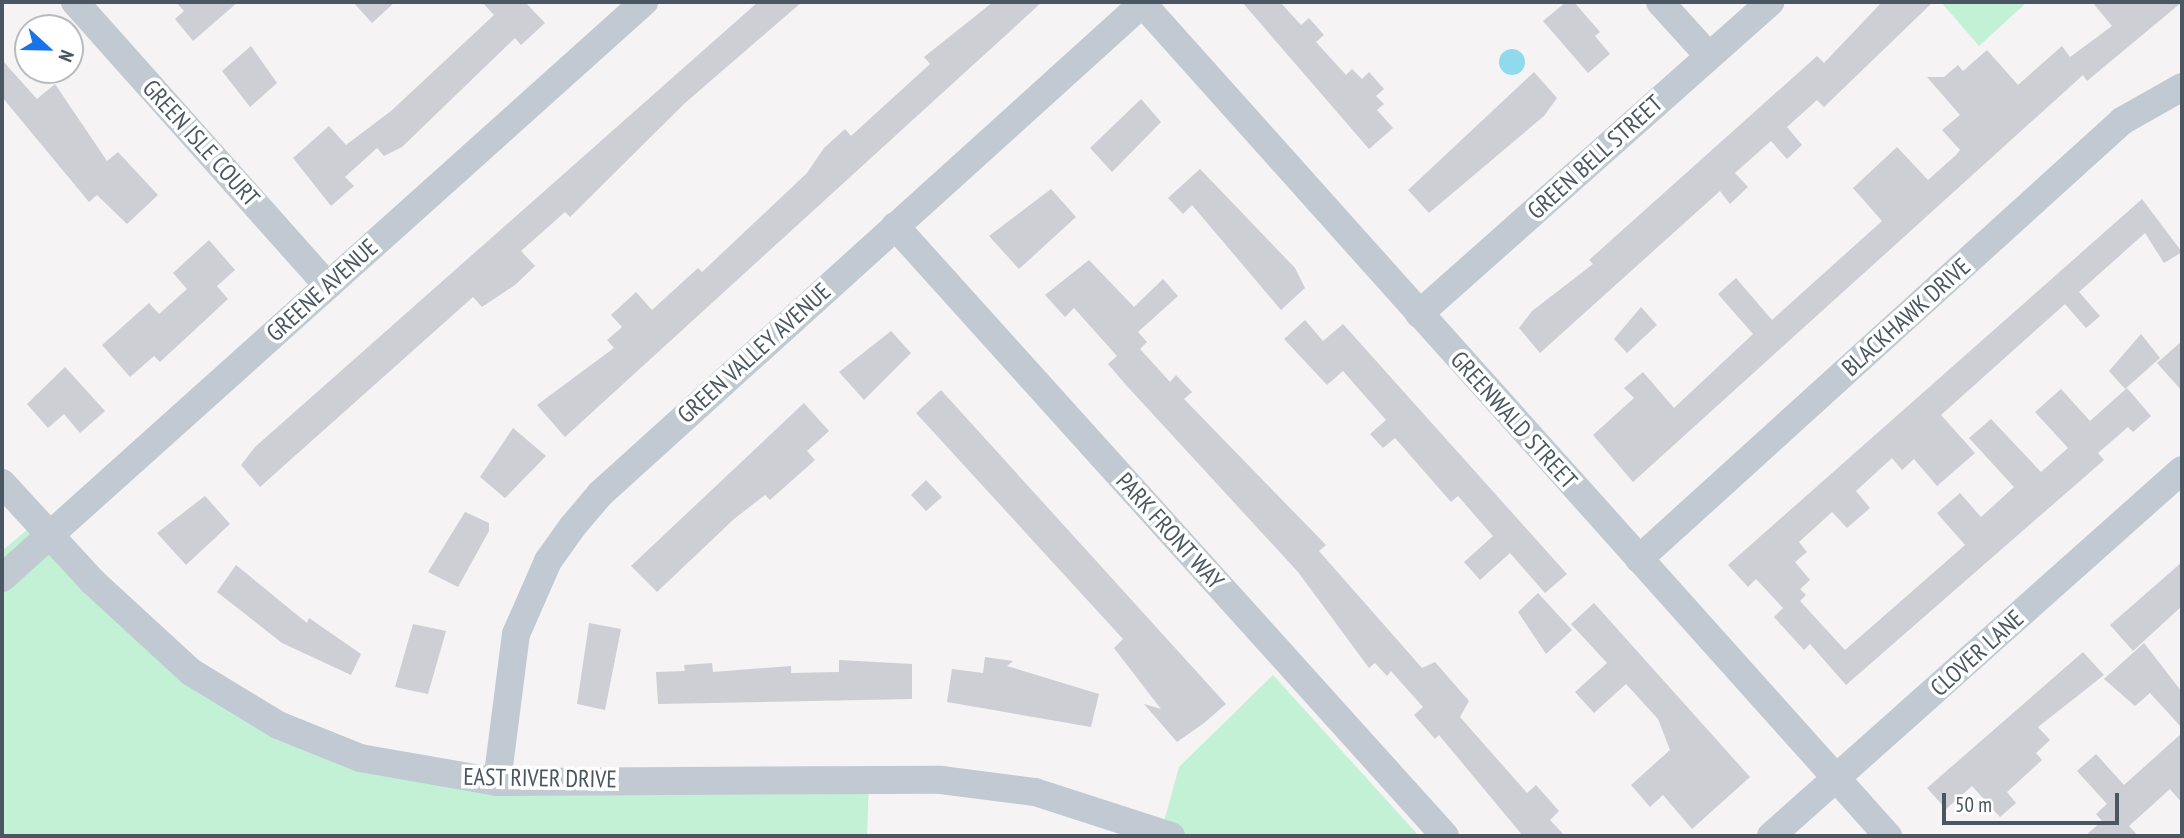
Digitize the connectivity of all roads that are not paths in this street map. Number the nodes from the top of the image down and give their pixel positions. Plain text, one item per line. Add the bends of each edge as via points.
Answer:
1 (75, 2) edge
2 (1660, 2) edge
3 (1771, 2) edge
4 (1142, 3) edge
5 (626, 7) edge
6 (1709, 55) junction
7 (2182, 87) edge
8 (895, 226) junction
9 (327, 285) junction
10 (1419, 314) junction
11 (2182, 470) edge
12 (2, 483) edge
13 (48, 537) junction
14 (1639, 559) junction
15 (2, 578) edge
16 (1836, 778) junction
17 (497, 782) junction
18 (1171, 836) edge
19 (1445, 836) edge
20 (1771, 836) edge
21 (1888, 836) edge

1 - 9 street, GREEN ISLE COURT
2 - 6 street
3 - 6 street, GREEN BELL STREET
4 - 8 street, GREEN VALLEY AVENUE
4 - 10 street, GREENWALD STREET
5 - 9 street, GREENE AVENUE
6 - 10 street, GREEN BELL STREET
7 - 14 street, BLACKHAWK DRIVE via 2122,121
8 - 17 street, GREEN VALLEY AVENUE via 600,494 573,526 542,573 516,634
8 - 19 street, PARK FRONT WAY
9 - 13 street, GREENE AVENUE
10 - 14 street, GREENWALD STREET
11 - 16 street, CLOVER LANE
12 - 13 street, EAST RIVER DRIVE
13 - 15 street, GREENE AVENUE
13 - 17 street, EAST RIVER DRIVE via 191,672 278,725 360,758
14 - 16 street, GREENWALD STREET
16 - 20 street, CLOVER LANE
16 - 21 street, GREENWALD STREET
17 - 18 street, EAST RIVER DRIVE via 942,780 1035,792

